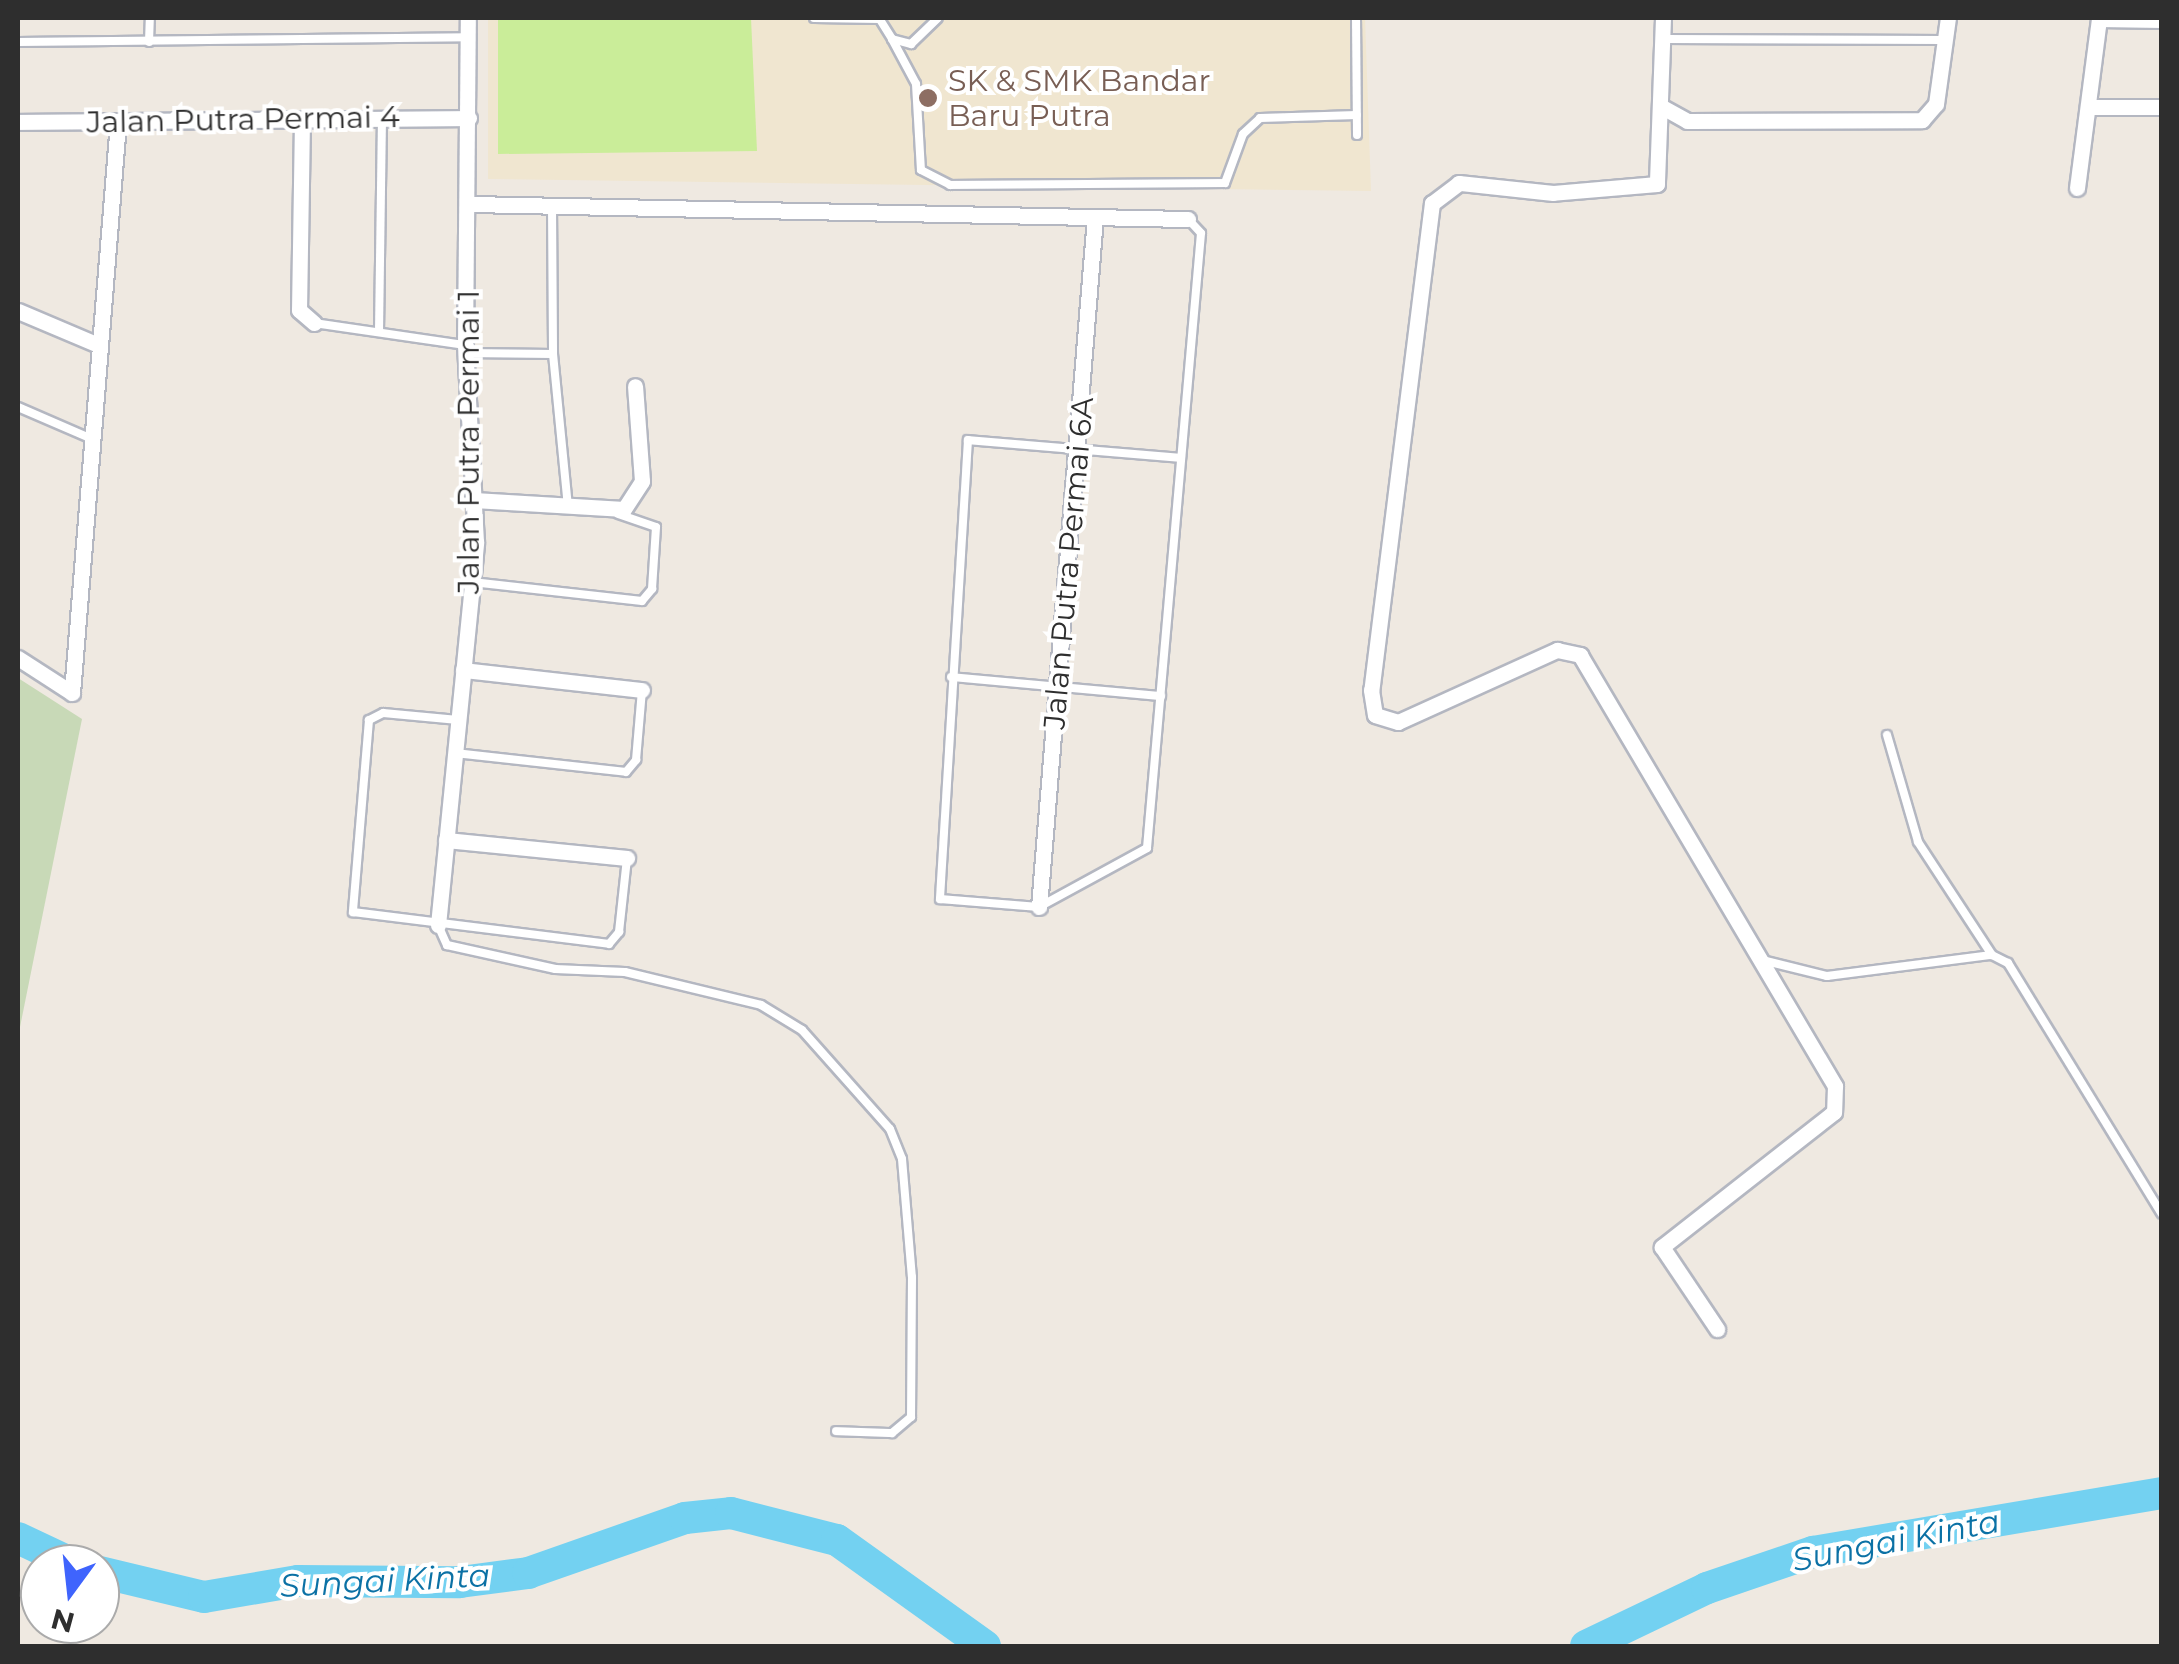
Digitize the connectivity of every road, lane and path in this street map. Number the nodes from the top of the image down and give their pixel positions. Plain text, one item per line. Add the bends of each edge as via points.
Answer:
1 (150, 18) edge
2 (468, 18) edge
3 (814, 18) edge
4 (880, 18) edge
5 (938, 18) edge
6 (1356, 18) edge
7 (1664, 18) edge
8 (1948, 18) edge
9 (2099, 20) edge
10 (2162, 24) edge
11 (469, 38) junction
12 (1664, 38) junction
13 (892, 39) junction
14 (1945, 40) junction
15 (18, 42) edge
16 (150, 42) junction
17 (2088, 107) junction
18 (1664, 108) junction
19 (2162, 108) edge
20 (1357, 115) junction
21 (382, 118) junction
22 (470, 118) junction
23 (302, 120) junction
24 (18, 122) edge
25 (118, 122) junction
26 (1357, 135) dead end
27 (2077, 188) dead end
28 (470, 204) junction
29 (552, 206) junction
30 (1095, 218) junction
31 (1188, 219) joint
32 (18, 312) edge
33 (314, 323) joint
34 (379, 332) junction
35 (96, 344) junction
36 (465, 349) junction
37 (553, 354) junction
38 (635, 386) dead end
39 (18, 407) edge
40 (92, 439) junction
41 (1080, 446) junction
42 (1181, 458) junction
43 (474, 500) junction
44 (568, 510) junction
45 (619, 511) junction
46 (472, 582) junction
47 (18, 658) edge
48 (463, 670) junction
49 (951, 677) junction
50 (1059, 687) junction
51 (642, 690) joint
52 (1161, 696) junction
53 (458, 720) junction
54 (1887, 735) dead end
55 (455, 753) junction
56 (446, 840) junction
57 (627, 858) joint
58 (1039, 907) junction
59 (438, 924) junction
60 (1992, 955) junction
61 (1766, 962) junction
62 (2162, 1214) edge
63 (1717, 1329) dead end
64 (836, 1431) dead end

1 - 16 lane
2 - 11 street, Jalan Putra Permai 1
3 - 4 lane
4 - 13 lane
5 - 13 lane via 923,40
6 - 20 lane
7 - 12 street
8 - 14 street
9 - 10 lane
9 - 17 street
11 - 16 lane
11 - 22 street, Jalan Putra Permai 1
12 - 14 lane
12 - 18 street
13 - 20 lane via 916,84 921,170 950,185 1225,183 1243,134 1260,118
14 - 18 street via 1936,104 1913,121 1686,121
15 - 16 lane
17 - 19 street
17 - 27 street
18 - 61 street via 1662,174 1652,187 1553,194 1459,182 1432,203 1372,706 1379,719 1398,722 1557,650 1575,650
20 - 26 lane
21 - 22 street, Jalan Putra Permai 4
21 - 23 street, Jalan Putra Permai 4
21 - 34 lane
22 - 28 street, Jalan Putra Permai 1
23 - 25 street, Jalan Putra Permai 4
23 - 33 street via 299,310
24 - 25 street, Jalan Putra Permai 4
25 - 35 street
28 - 29 street
28 - 36 street, Jalan Putra Permai 1
29 - 30 street
29 - 37 lane
30 - 31 street
30 - 41 street, Jalan Putra Permai 6A
31 - 42 lane via 1201,234
32 - 35 street
33 - 34 lane
34 - 36 lane
35 - 40 street
36 - 37 lane
36 - 43 street, Jalan Putra Permai 1
37 - 44 lane
38 - 45 street via 642,481
39 - 40 lane
40 - 47 street via 72,693
41 - 42 lane
41 - 49 lane via 968,440
41 - 50 street, Jalan Putra Permai 6A
42 - 52 lane
43 - 44 street
43 - 46 street, Jalan Putra Permai 1
44 - 45 street
45 - 46 lane via 656,527 652,589 642,601
46 - 48 street, Jalan Putra Permai 1
48 - 51 street
48 - 53 street, Jalan Putra Permai 1
49 - 50 lane
49 - 58 lane via 937,895
50 - 52 lane
50 - 58 street, Jalan Putra Permai 6A
51 - 55 lane via 636,760 626,772
52 - 58 lane via 1147,848
53 - 55 street, Jalan Putra Permai 1
53 - 59 lane via 382,712 367,725 350,907 362,917
54 - 60 lane via 1918,842
55 - 56 street, Jalan Putra Permai 1
56 - 57 street
56 - 59 street, Jalan Putra Permai 1
57 - 59 lane via 618,932 609,944
59 - 64 lane via 448,946 568,971 625,972 761,1005 802,1030 890,1129 902,1158 912,1277 910,1417 892,1433
60 - 61 lane via 1826,976
60 - 62 lane via 2033,991
61 - 63 street via 1837,1103 1662,1247

